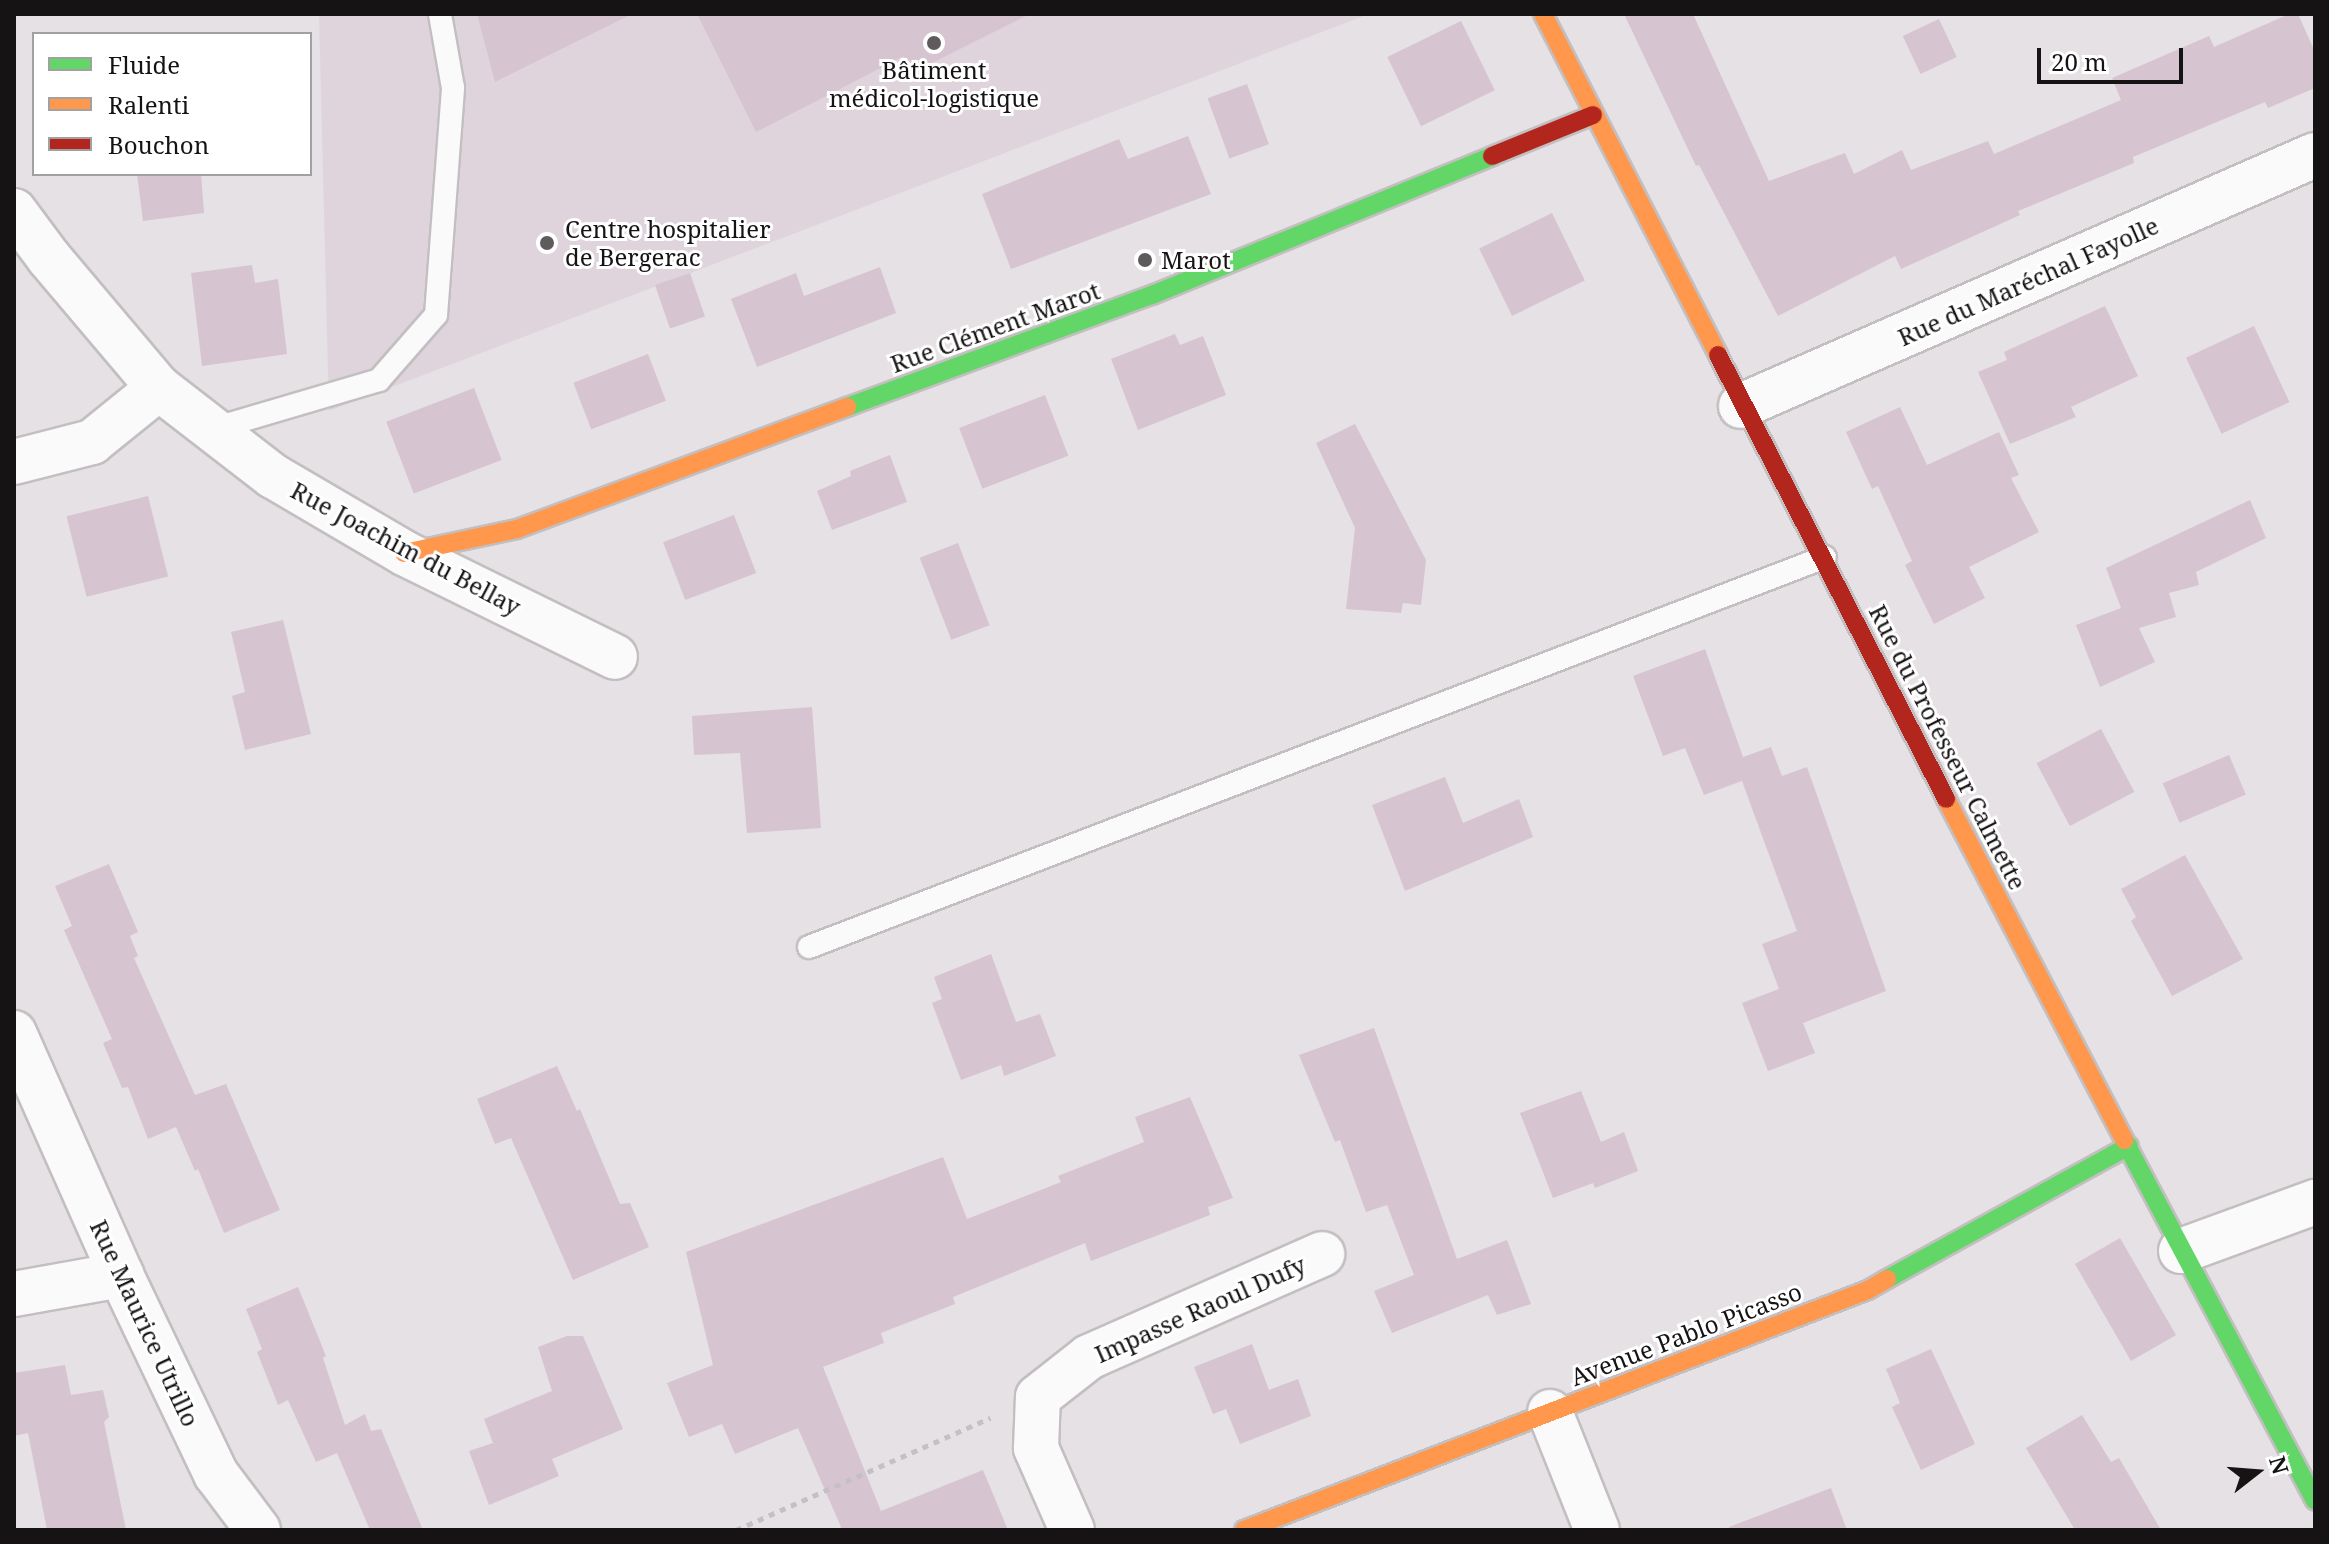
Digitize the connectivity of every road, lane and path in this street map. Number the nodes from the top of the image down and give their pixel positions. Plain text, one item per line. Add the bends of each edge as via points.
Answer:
1 (440, 14) edge
2 (1543, 14) edge
3 (1593, 115) junction
4 (2315, 155) edge
5 (14, 211) edge
6 (159, 388) junction
7 (1741, 406) junction
8 (213, 429) junction
9 (14, 462) edge
10 (404, 553) junction
11 (1825, 557) junction
12 (615, 657) dead end
13 (809, 947) dead end
14 (14, 1033) edge
15 (30, 1110) edge
16 (2129, 1146) junction
17 (2315, 1202) edge
18 (2181, 1251) junction
19 (1322, 1254) dead end
20 (121, 1275) junction
21 (14, 1294) edge
22 (1038, 1397) junction
23 (1550, 1412) junction
24 (2315, 1500) edge
25 (258, 1530) edge
26 (736, 1530) edge
27 (1072, 1530) edge
28 (1244, 1530) edge
29 (1597, 1530) edge

1 - 8 lane via 453,88 436,315 379,380
2 - 3 street, Rue du Professeur Calmette
3 - 7 street, Rue du Professeur Calmette
3 - 10 street, Rue Clément Marot via 1152,295 546,519
4 - 7 street, Rue du Maréchal Fayolle
5 - 6 street, Rue Joachim du Bellay
6 - 8 street, Rue Joachim du Bellay
6 - 9 street via 92,442
7 - 11 street, Rue du Professeur Calmette
8 - 10 street, Rue Joachim du Bellay via 273,476
10 - 12 street, Rue Joachim du Bellay
11 - 13 lane
11 - 16 street, Rue du Professeur Calmette
14 - 15 street, Rue Maurice Utrillo
15 - 20 street, Rue Maurice Utrillo
16 - 18 street, Rue du Professeur Calmette
16 - 23 street, Avenue Pablo Picasso via 1868,1290
17 - 18 street
18 - 24 street, Rue du Professeur Calmette
19 - 22 street, Impasse Raoul Dufy via 1089,1357
20 - 21 street
20 - 25 street, Rue Maurice Utrillo via 216,1474
22 - 26 path
22 - 27 street via 1036,1448
23 - 28 street, Avenue Pablo Picasso
23 - 29 street

